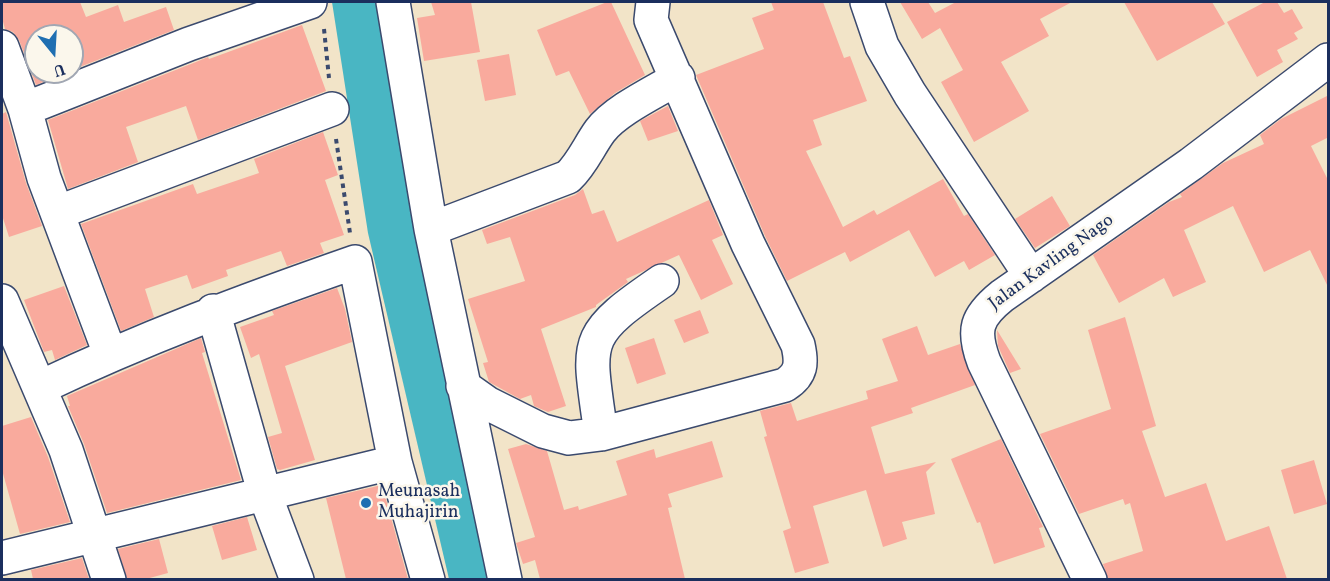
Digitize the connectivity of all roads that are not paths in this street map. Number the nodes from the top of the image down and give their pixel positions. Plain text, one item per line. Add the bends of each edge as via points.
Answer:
1 (310, 2) edge
2 (393, 2) edge
3 (653, 2) edge
4 (867, 2) edge
5 (2, 47) edge
6 (1329, 60) edge
7 (678, 78) junction
8 (25, 109) junction
9 (332, 109) dead end
10 (59, 212) junction
11 (430, 229) junction
12 (1031, 276) junction
13 (662, 281) dead end
14 (2, 301) edge
15 (213, 311) junction
16 (110, 354) junction
17 (463, 386) junction
18 (41, 387) junction
19 (601, 434) junction
20 (395, 462) junction
21 (265, 495) junction
22 (95, 535) junction
23 (2, 558) edge
24 (109, 579) edge
25 (297, 579) edge
26 (428, 579) edge
27 (505, 579) edge
28 (1090, 579) edge

1 - 8 street via 189,44
2 - 11 street
3 - 7 street via 651,20
4 - 12 street via 882,46
5 - 8 street
6 - 12 street, Jalan Kavling Nago via 1191,164
7 - 11 street via 601,129 568,177
7 - 19 street via 748,244 798,345 802,363 793,380 785,385
8 - 10 street via 37,156
9 - 10 street
10 - 16 street
11 - 17 street
12 - 28 street, Jalan Kavling Nago via 987,308 977,328 978,346 1017,435
13 - 19 street via 608,321 595,341 592,366
14 - 18 street
15 - 16 street
15 - 20 street via 355,262
15 - 21 street
16 - 18 street
17 - 19 street via 487,403 557,436
17 - 27 street
18 - 22 street
20 - 21 street
20 - 26 street
21 - 22 street
21 - 25 street
22 - 23 street
22 - 24 street

